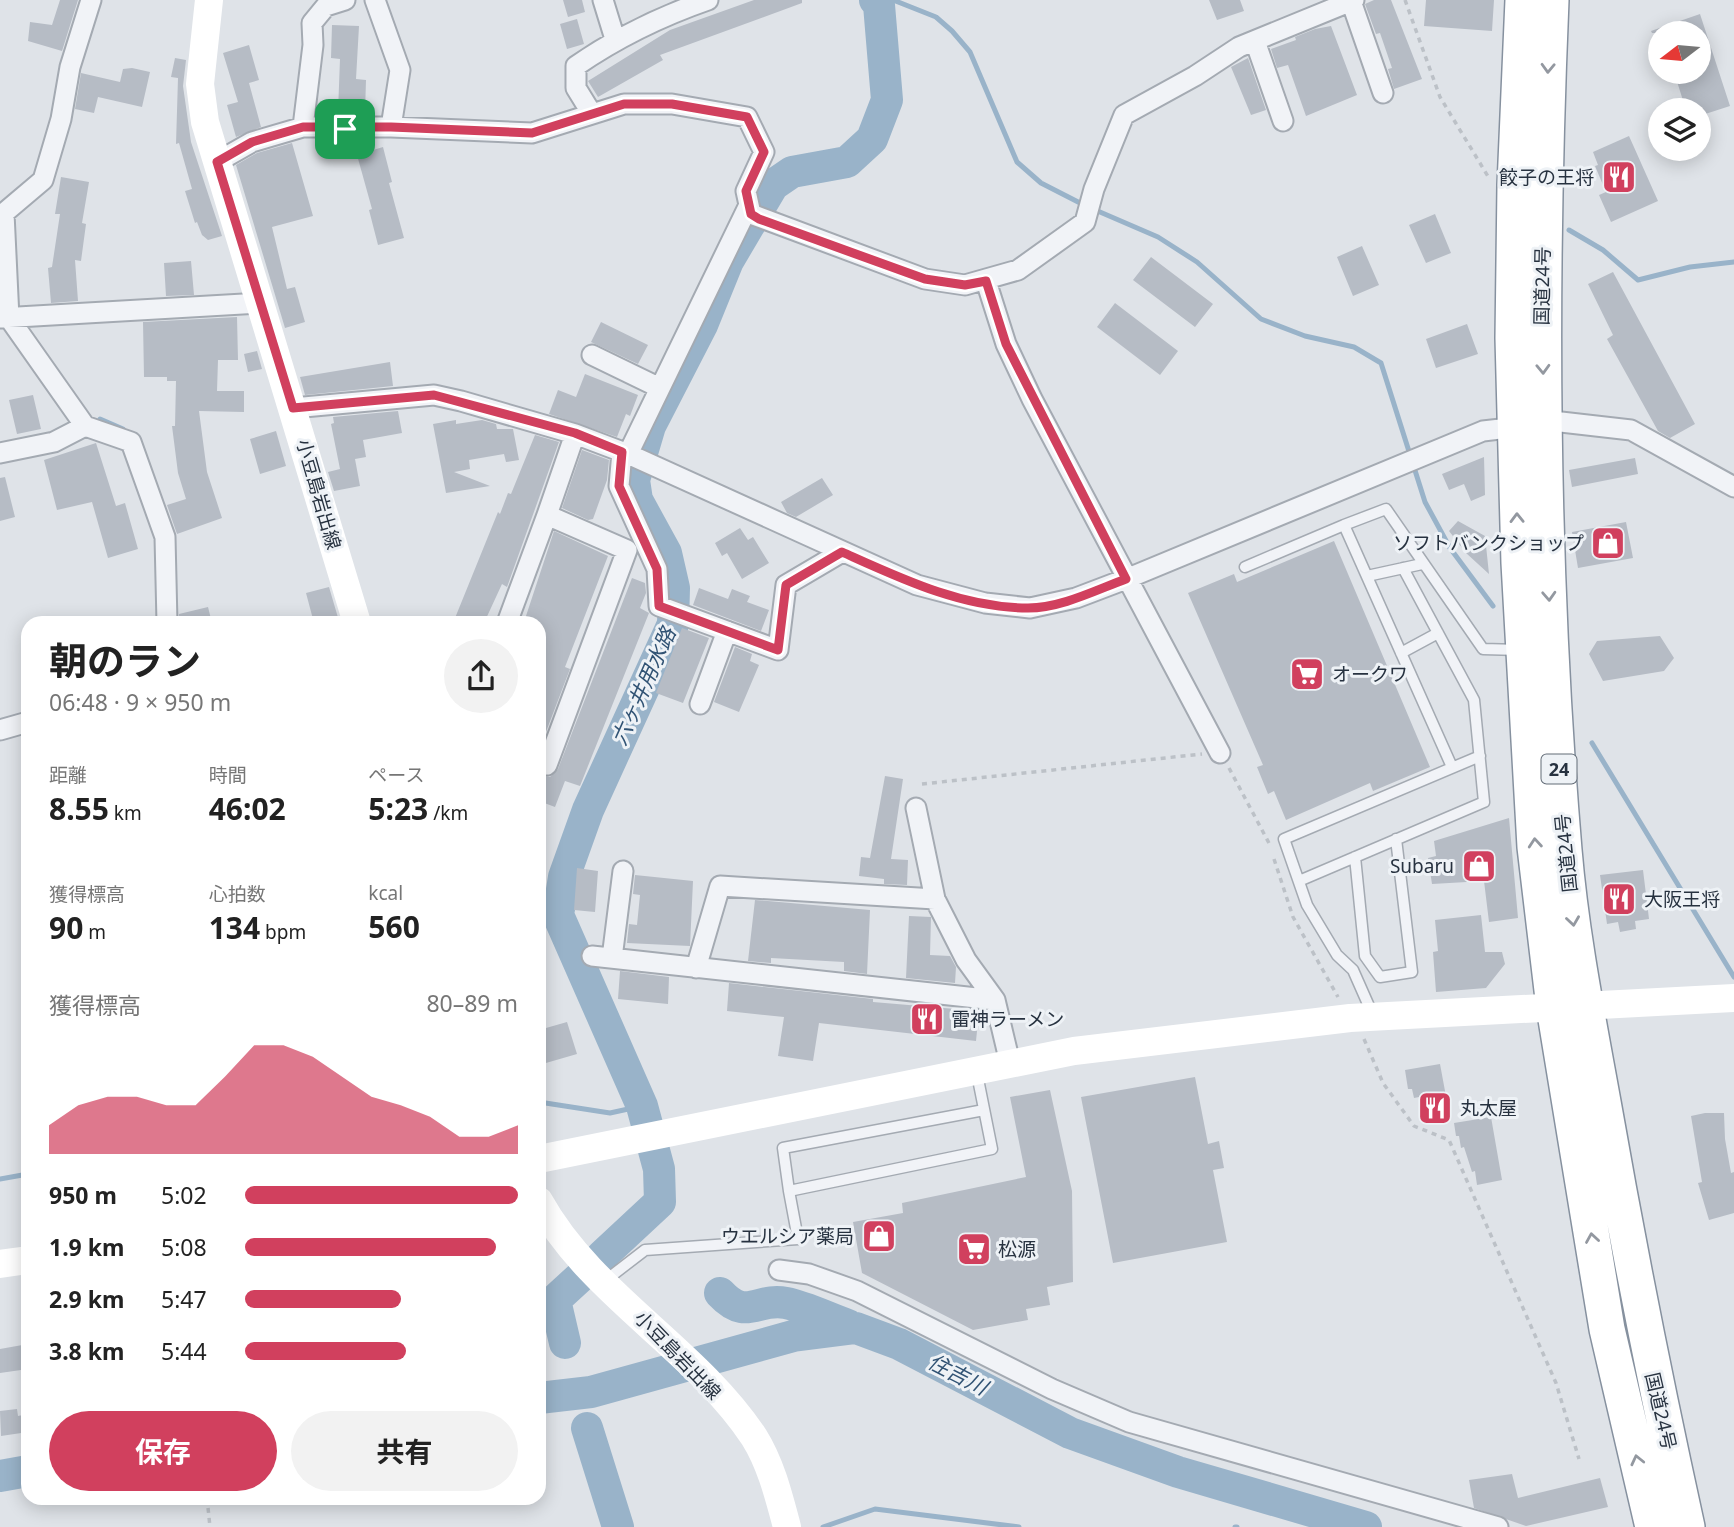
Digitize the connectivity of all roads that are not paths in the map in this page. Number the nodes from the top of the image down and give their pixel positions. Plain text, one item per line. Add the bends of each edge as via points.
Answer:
1 (91, 0) edge
2 (209, 0) edge
3 (345, 0) edge
4 (375, 0) edge
5 (603, 0) edge
6 (1523, 0) edge
7 (1551, 0) edge
8 (1352, 1) edge
9 (698, 2) edge
10 (615, 39) junction
11 (1255, 41) junction
12 (1383, 93) dead end
13 (592, 114) junction
14 (1283, 121) dead end
15 (303, 127) junction
16 (391, 127) junction
17 (217, 162) junction
18 (749, 205) junction
19 (986, 281) junction
20 (260, 303) junction
21 (5, 318) edge
22 (592, 355) dead end
23 (660, 388) junction
24 (293, 408) junction
25 (85, 426) junction
26 (1530, 427) junction
27 (575, 433) junction
28 (0, 453) edge
29 (632, 456) junction
30 (1734, 487) edge
31 (547, 515) junction
32 (1344, 525) junction
33 (842, 552) junction
34 (1422, 564) junction
35 (1245, 567) dead end
36 (1403, 568) junction
37 (1367, 576) junction
38 (1126, 579) junction
39 (167, 616) edge
40 (355, 616) edge
41 (510, 616) edge
42 (727, 631) junction
43 (1438, 633) junction
44 (1523, 650) junction
45 (1401, 653) junction
46 (700, 704) dead end
47 (21, 724) edge
48 (0, 730) edge
49 (1220, 753) road end
50 (1480, 756) junction
51 (546, 765) edge
52 (1452, 767) junction
53 (916, 808) dead end
54 (1396, 839) junction
55 (1354, 857) junction
56 (623, 872) dead end
57 (1299, 881) junction
58 (935, 899) junction
59 (696, 968) junction
60 (1734, 998) edge
61 (995, 1000) junction
62 (1570, 1007) junction
63 (1362, 1017) junction
64 (1010, 1063) junction
65 (976, 1070) junction
66 (984, 1110) junction
67 (546, 1158) edge
68 (789, 1191) junction
69 (546, 1214) edge
70 (21, 1261) edge
71 (0, 1264) edge
72 (779, 1270) dead end
73 (603, 1282) junction
74 (787, 1527) edge
75 (1498, 1527) edge
76 (1653, 1527) edge
77 (1687, 1527) edge

1 - 21 street via 43,180 4,213
2 - 17 street, 小豆島岩出線 via 200,84
3 - 15 street via 326,6 312,23
4 - 16 street via 400,70
5 - 10 street
6 - 26 highway, 国道24号 / 24 via 1515,186
7 -> 26 highway, 国道24号 / 24
8 - 11 street
8 - 12 street
9 - 10 street
10 - 13 street via 576,65 576,88
11 - 14 street
11 - 19 street via 1124,115 1084,222 1018,270
13 - 16 street via 532,133
13 - 18 street via 624,104 672,104 747,117 764,152 746,191
15 - 16 street
15 - 17 street via 252,142
17 - 20 street, 小豆島岩出線
18 - 19 street via 751,214 759,219 925,279 965,285
18 - 23 street
19 - 38 street via 1006,344
20 - 21 street
20 - 24 street, 小豆島岩出線
21 - 25 street
22 - 23 street
23 - 29 street
24 - 27 street via 434,395
24 - 40 street, 小豆島岩出線
25 - 28 street via 54,442
25 - 39 street via 131,442 165,537
26 - 30 street via 1561,422 1631,430
26 - 38 street via 1483,431
44 -> 26 highway, 国道24号 / 24
26 -> 62 highway, 国道24号 / 24 via 1547,570
27 - 29 street
27 - 31 street
29 - 33 street
29 - 42 street via 619,486 657,569 659,606
31 - 41 street
31 - 51 street via 627,550
32 - 34 lane via 1385,509
32 - 35 lane
32 - 37 lane
33 - 38 street via 917,586 985,603 1030,608 1076,598
33 - 42 street via 786,585 778,650
34 - 36 lane
34 - 44 lane via 1483,649
36 - 37 lane
36 - 43 lane
37 - 45 lane
38 - 49 street
42 - 46 street
43 - 45 lane
43 - 50 lane via 1474,701
62 -> 44 highway, 国道24号 / 24 via 1535,847
45 - 52 lane
47 - 48 street
50 - 52 lane
50 - 54 lane via 1484,802
52 - 57 lane via 1284,839
53 - 58 street
54 - 55 lane
54 - 55 lane via 1412,972 1380,977 1365,956
55 - 57 lane
56 - 59 street via 602,957
57 - 63 lane via 1307,905 1337,956 1353,970
58 - 59 street via 720,887
58 - 61 street via 966,960
59 - 61 street
60 - 62 street
61 - 64 street
62 - 63 street
76 -> 62 highway, 国道24号 / 24 via 1607,1329
62 - 77 highway, 国道24号 / 24
63 - 64 street via 1074,1051
64 - 65 street
65 - 66 lane
65 - 67 street
66 - 68 lane via 992,1149
66 - 68 lane via 783,1148
68 - 73 lane via 798,1239 645,1250
69 - 73 street, 小豆島岩出線
70 - 71 street
72 - 75 street via 809,1274 857,1291 1052,1389 1129,1422
73 - 74 street, 小豆島岩出線 via 705,1379 754,1438 776,1484

